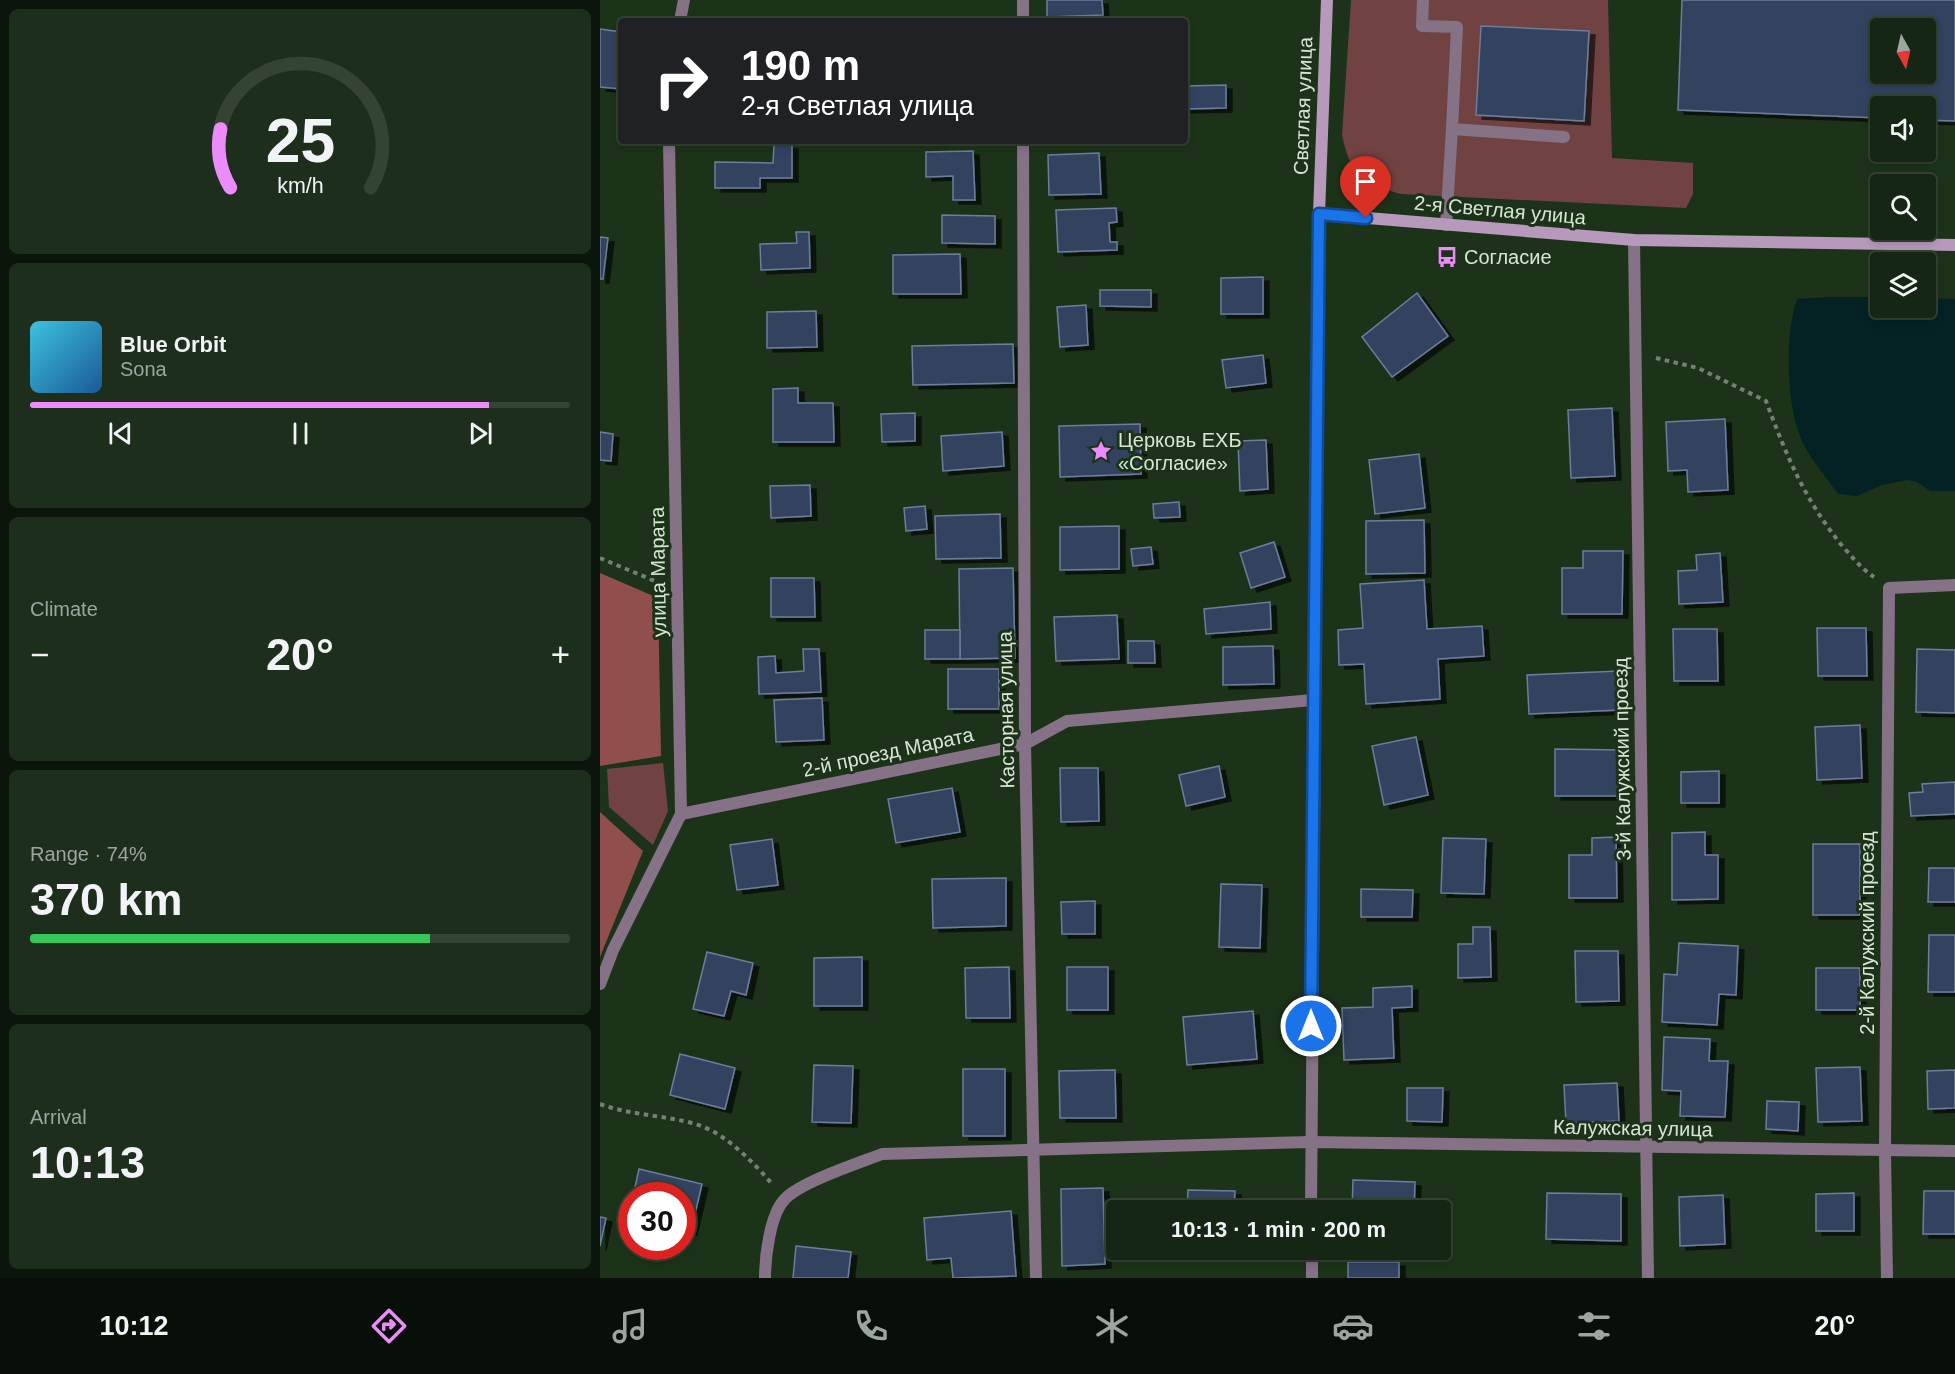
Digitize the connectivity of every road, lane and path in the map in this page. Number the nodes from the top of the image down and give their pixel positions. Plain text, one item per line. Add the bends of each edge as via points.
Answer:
1 (684, 0) edge
2 (1023, 0) edge
3 (1327, 0) edge
4 (1423, 0) edge
5 (681, 18) edge
6 (1023, 18) edge
7 (1452, 129) junction
8 (1564, 136) dead end
9 (669, 144) edge
10 (1023, 144) edge
11 (1319, 214) junction
12 (1446, 225) junction
13 (1634, 240) junction
14 (1955, 245) edge
15 (1634, 353) junction
16 (600, 558) edge
17 (1955, 585) edge
18 (1889, 588) junction
19 (677, 590) junction
20 (1313, 700) junction
21 (1025, 744) junction
22 (681, 814) junction
23 (600, 984) edge
24 (600, 1104) edge
25 (1310, 1142) junction
26 (1036, 1148) junction
27 (1647, 1148) junction
28 (1885, 1151) junction
29 (1955, 1151) edge
30 (785, 1198) junction
31 (1311, 1200) edge
32 (1312, 1260) edge
33 (765, 1278) edge
34 (1036, 1278) edge
35 (1312, 1278) edge
36 (1648, 1278) edge
37 (1887, 1278) edge

1 - 5 street
2 - 6 street
3 - 11 street, Светлая улица
4 - 7 street via 1422,26 1457,27
7 - 8 street
7 - 12 street
9 - 19 street, улица Марата
10 - 21 street, Касторная улица
11 - 12 street, 2-я Светлая улица
11 - 20 street
12 - 13 street, 2-я Светлая улица
13 - 14 street, 2-я Светлая улица
13 - 15 street, 3-й Калужский проезд
15 - 18 path via 1698,368 1766,401 1794,474 1826,526 1864,570
15 - 27 street, 3-й Калужский проезд
16 - 19 path
17 - 18 street
18 - 28 street, 2-й Калужский проезд
19 - 22 street, улица Марата
20 - 21 street, 2-й проезд Марата via 1067,721
20 - 25 street
21 - 22 street, 2-й проезд Марата
21 - 26 street, Касторная улица
22 - 23 street, улица Марата
24 - 30 path via 623,1113 694,1123 741,1149
25 - 26 street, Калужская улица
25 - 27 street, Калужская улица
25 - 31 street
26 - 30 street, Калужская улица via 882,1154 824,1177
26 - 34 street, Касторная улица
27 - 28 street, Калужская улица
27 - 36 street, 3-й Калужский проезд
28 - 29 street, Калужская улица
28 - 37 street, 2-й Калужский проезд
30 - 33 street via 773,1223
32 - 35 street

